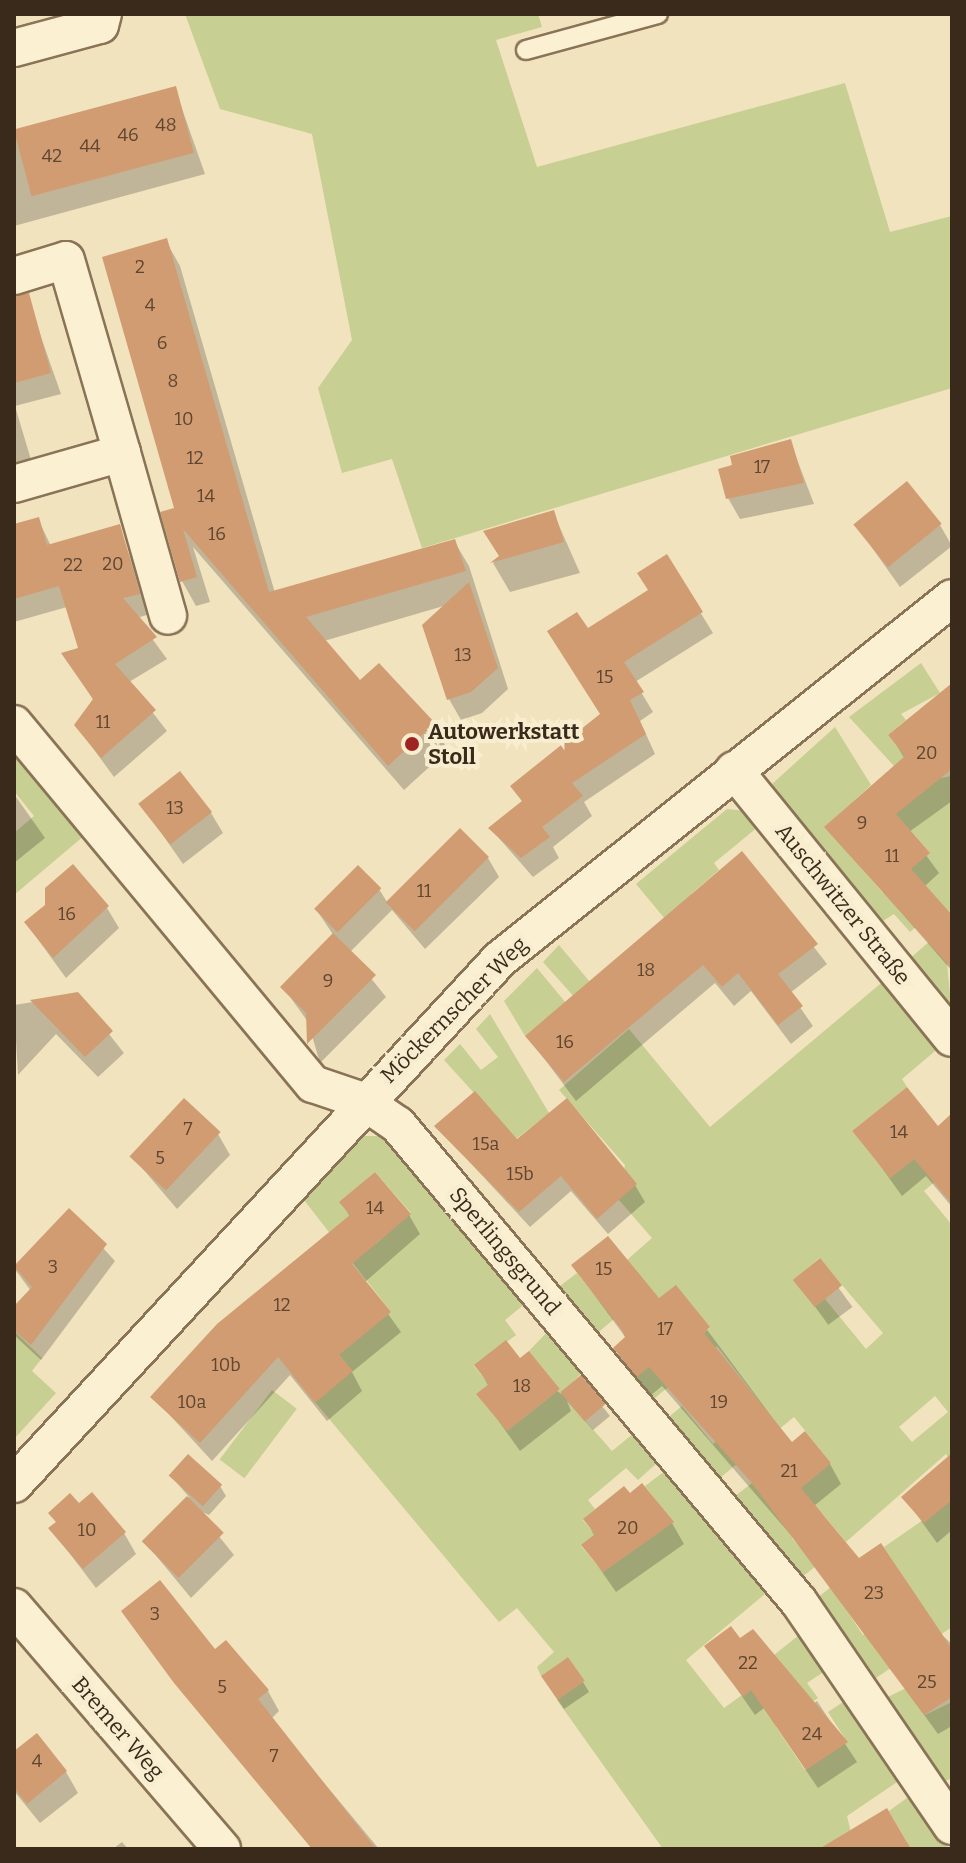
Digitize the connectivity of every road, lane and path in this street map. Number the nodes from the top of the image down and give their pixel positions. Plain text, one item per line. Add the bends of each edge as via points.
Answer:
1 (103, 14) edge
2 (658, 14) edge
3 (14, 48) edge
4 (526, 50) dead end
5 (14, 276) edge
6 (122, 453) junction
7 (14, 484) edge
8 (952, 598) edge
9 (168, 616) dead end
10 (14, 724) edge
11 (734, 770) junction
12 (952, 1038) edge
13 (363, 1101) junction
14 (14, 1484) edge
15 (14, 1607) edge
16 (952, 1826) edge
17 (222, 1849) edge

1 - 3 street via 100,25
2 - 4 lane
5 - 6 street via 66,260
6 - 7 street
6 - 9 street
8 - 11 street, Möckernscher Weg
10 - 13 street, Sperlingsgrund via 313,1084
11 - 12 street, Auschwitzer Straße
11 - 13 street, Möckernscher Weg via 500,959
13 - 14 street, Möckernscher Weg
13 - 16 street, Sperlingsgrund via 398,1125 799,1602
15 - 17 street, Bremer Weg

